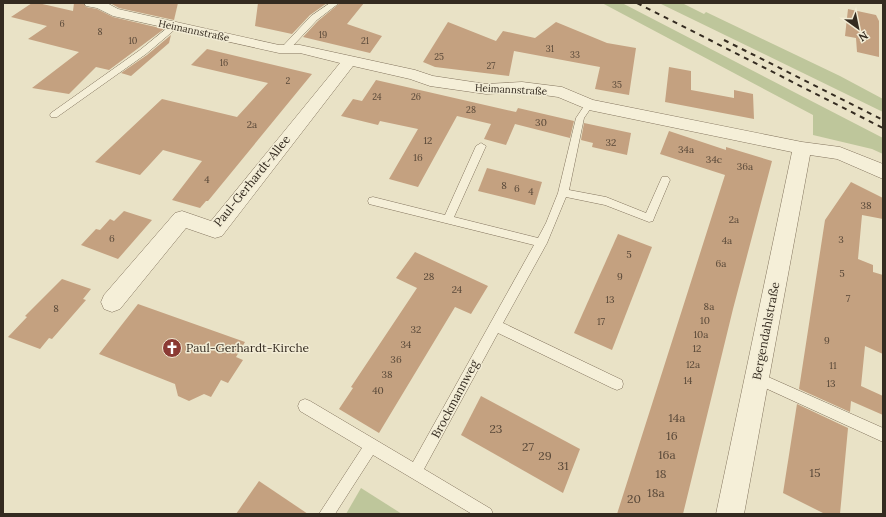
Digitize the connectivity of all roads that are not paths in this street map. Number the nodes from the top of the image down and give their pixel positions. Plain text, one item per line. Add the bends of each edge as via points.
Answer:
1 (90, 3) edge
2 (336, 3) edge
3 (175, 26) junction
4 (286, 49) junction
5 (349, 61) junction
6 (589, 105) junction
7 (54, 115) dead end
8 (481, 146) dead end
9 (802, 148) junction
10 (883, 172) edge
11 (665, 180) dead end
12 (563, 193) junction
13 (373, 201) dead end
14 (448, 219) junction
15 (542, 243) junction
16 (112, 302) dead end
17 (496, 326) junction
18 (757, 378) junction
19 (617, 384) dead end
20 (304, 406) dead end
21 (883, 435) edge
22 (370, 446) junction
23 (415, 472) junction
24 (326, 514) edge
25 (486, 514) edge
26 (730, 514) edge

1 - 3 street, Heimannstraße via 101,5 113,12
2 - 4 lane via 314,18
3 - 4 street, Heimannstraße
3 - 7 lane
4 - 5 street, Heimannstraße
5 - 6 street, Heimannstraße via 430,80 486,89 522,87 562,92
5 - 16 street, Paul-Gerhardt-Allee via 215,230 182,219
6 - 9 street, Heimannstraße
6 - 12 lane, Brockmannweg via 580,118
8 - 14 lane
9 - 10 street, Heimannstraße via 840,153
9 - 18 street, Bergendahlstraße
11 - 12 lane via 649,218 606,201
12 - 15 lane, Brockmannweg
13 - 14 lane
14 - 15 lane
15 - 17 lane, Brockmannweg
17 - 19 lane
17 - 23 lane, Brockmannweg
18 - 21 lane
18 - 26 street, Bergendahlstraße
20 - 22 lane
22 - 23 lane
22 - 24 lane
23 - 25 lane

